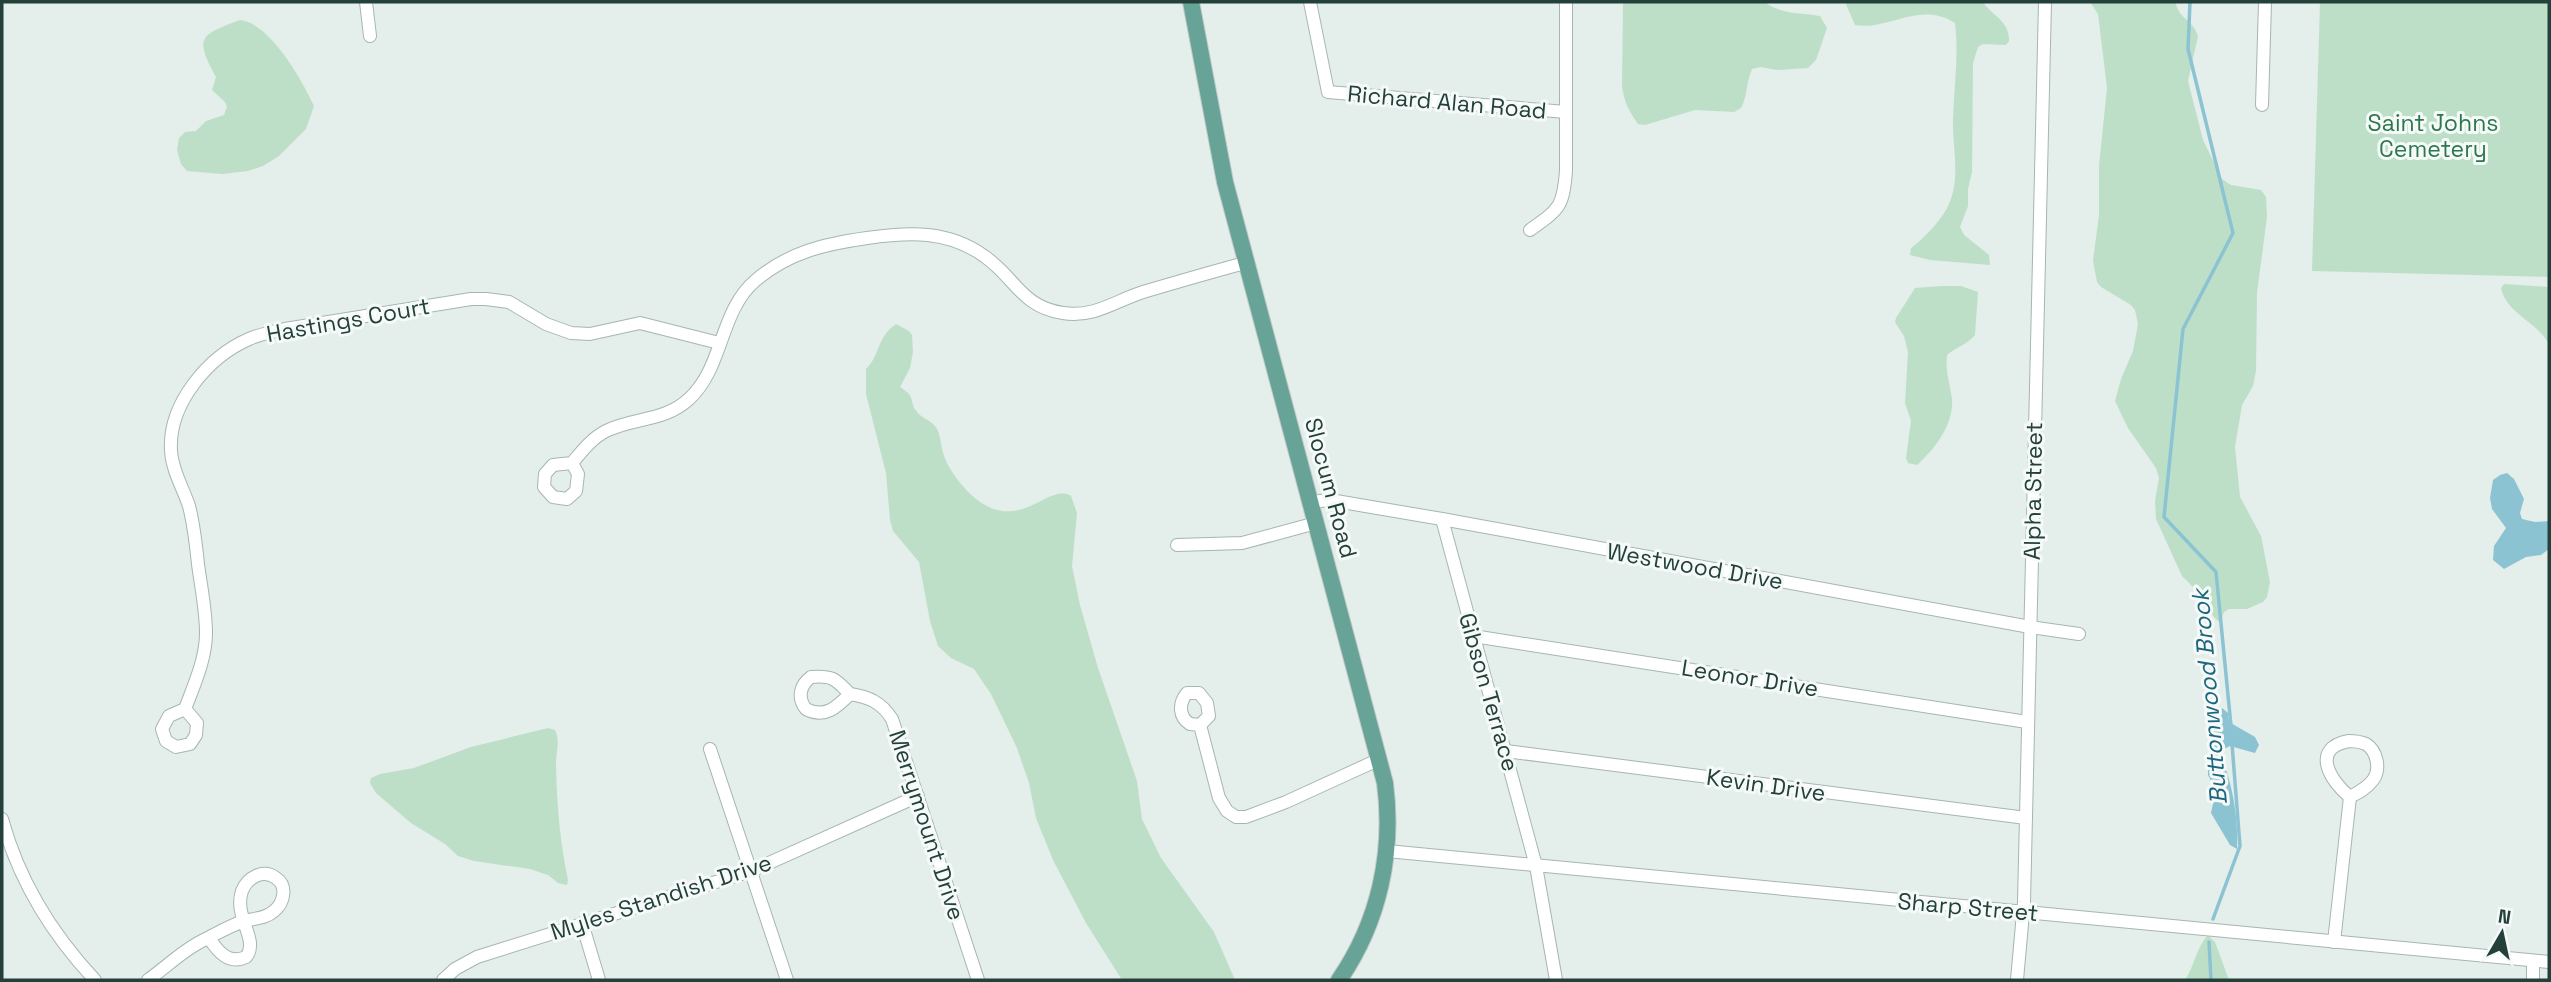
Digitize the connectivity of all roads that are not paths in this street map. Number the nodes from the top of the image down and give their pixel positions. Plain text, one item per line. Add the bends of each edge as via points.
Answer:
1 (366, 2) edge
2 (1191, 2) edge
3 (1310, 2) edge
4 (1566, 2) edge
5 (2045, 2) edge
6 (2265, 2) edge
7 (369, 36) dead end
8 (2262, 105) dead end
9 (1566, 112) junction
10 (1530, 230) dead end
11 (1245, 263) junction
12 (719, 343) junction
13 (572, 463) dead end
14 (1311, 502) junction
15 (1442, 519) junction
16 (1316, 523) junction
17 (1177, 545) dead end
18 (2030, 627) junction
19 (2079, 634) dead end
20 (1473, 636) junction
21 (850, 694) dead end
22 (185, 709) dead end
23 (2027, 722) junction
24 (1200, 724) dead end
25 (710, 749) dead end
26 (1506, 751) junction
27 (1380, 759) junction
28 (918, 796) junction
29 (2350, 797) junction
30 (2026, 818) junction
31 (2, 819) edge
32 (1387, 851) junction
33 (1536, 866) junction
34 (751, 871) junction
35 (2023, 912) junction
36 (582, 923) junction
37 (209, 938) junction
38 (2334, 942) junction
39 (2533, 961) junction
40 (2549, 962) edge
41 (95, 980) edge
42 (148, 980) edge
43 (443, 980) edge
44 (599, 980) edge
45 (787, 980) edge
46 (978, 980) edge
47 (1339, 980) edge
48 (1556, 980) edge
49 (2017, 980) edge
50 (2533, 980) edge

1 - 7 street
2 - 11 main road, Slocum Road
3 - 9 street, Richard Alan Road via 1328,92
4 - 9 street
5 - 18 street, Alpha Street
6 - 8 street
9 - 10 street via 1561,204
11 - 12 street via 1133,295 1100,311 1076,314 1034,305 990,260 956,241 917,232 836,242 794,255 755,281 738,301
11 - 14 main road, Slocum Road
12 - 13 street via 708,373 690,399 659,416 608,430
12 - 22 street, Hastings Court via 640,323 590,334 571,333 509,302 471,299 285,329 234,348 192,388 176,417 171,438 172,461 193,526 206,634 202,662
14 - 15 street, Westwood Drive via 1330,500
14 - 16 main road, Slocum Road
15 - 18 street, Westwood Drive
15 - 20 street, Gibson Terrace
16 - 17 street via 1242,543
16 - 27 main road, Slocum Road
18 - 19 street, Westwood Drive
18 - 23 street, Alpha Street
20 - 23 street, Leonor Drive
20 - 26 street, Gibson Terrace
21 - 28 street, Merrymount Drive via 872,699 887,711
23 - 30 street, Alpha Street
24 - 27 street via 1219,798 1230,814 1239,817 1286,802
25 - 34 street
26 - 30 street, Kevin Drive
26 - 33 street, Gibson Terrace
27 - 32 main road, Slocum Road via 1388,807
28 - 34 street, Myles Standish Drive
28 - 46 street, Merrymount Drive
29 - 29 street via 2372,782 2377,761 2366,744 2349,741 2332,750 2326,765 2333,782
29 - 38 street
30 - 35 street, Alpha Street
31 - 41 street via 36,902 67,949
32 - 33 street, Sharp Street
32 - 47 main road, Slocum Road via 1371,919
33 - 35 street, Sharp Street
33 - 48 street, Gibson Terrace
34 - 36 street, Myles Standish Drive
34 - 45 street
35 - 38 street, Sharp Street
35 - 49 street, Alpha Street
36 - 43 street, Myles Standish Drive via 477,957
36 - 44 street
37 - 37 street via 244,921 249,954 234,960 224,956
37 - 42 street
38 - 39 street, Sharp Street
39 - 40 street, Sharp Street
39 - 50 street

